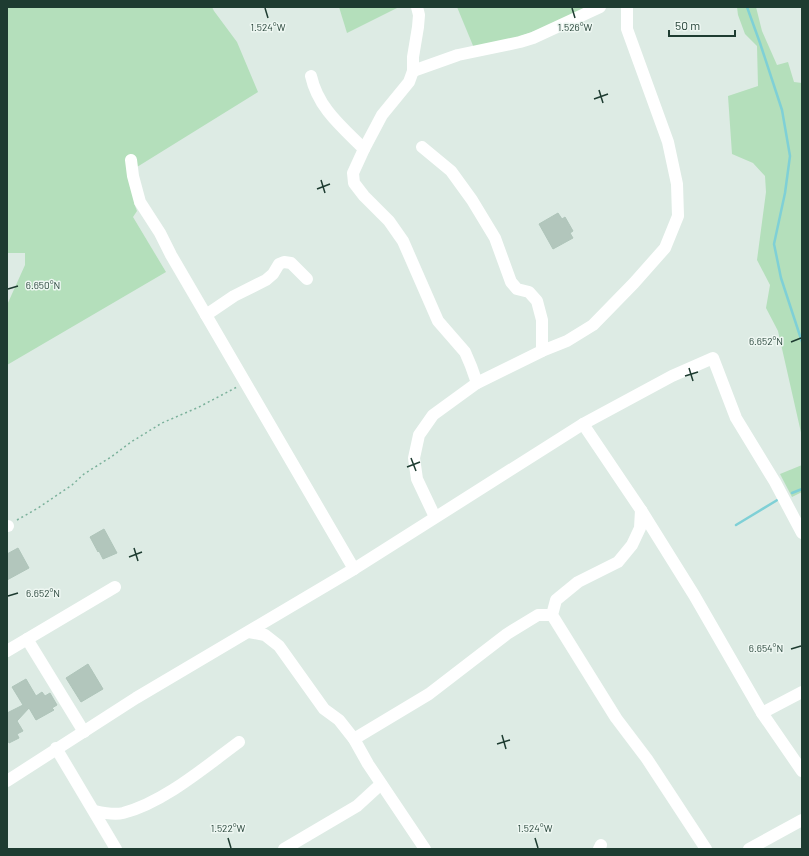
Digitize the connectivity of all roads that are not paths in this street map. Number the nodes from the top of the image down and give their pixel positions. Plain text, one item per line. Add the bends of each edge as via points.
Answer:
1 (417, 7) edge
2 (600, 7) edge
3 (627, 7) edge
4 (413, 71) junction
5 (311, 76) dead end
6 (422, 147) dead end
7 (364, 149) junction
8 (131, 160) dead end
9 (307, 279) dead end
10 (206, 315) junction
11 (542, 351) junction
12 (477, 383) junction
13 (583, 424) junction
14 (641, 510) junction
15 (435, 518) junction
16 (802, 533) edge
17 (354, 569) junction
18 (115, 587) dead end
19 (552, 616) junction
20 (249, 632) junction
21 (28, 639) junction
22 (7, 651) edge
23 (802, 692) edge
24 (762, 713) junction
25 (84, 732) junction
26 (354, 739) junction
27 (238, 742) dead end
28 (56, 748) junction
29 (802, 772) edge
30 (7, 781) edge
31 (381, 784) junction
32 (95, 811) junction
33 (802, 820) edge
34 (116, 849) edge
35 (284, 849) edge
36 (425, 849) edge
37 (706, 849) edge
38 (748, 849) edge

1 - 4 street via 419,15
2 - 4 street via 533,38 458,55
3 - 11 street via 627,30 668,142 678,184 678,216 665,248 593,325
4 - 7 street via 409,82 382,115
5 - 7 street via 314,90 326,110
6 - 11 street via 451,171 472,200 495,238 511,282 517,289 529,292 537,301 542,320
7 - 12 street via 353,172 354,183 403,241 438,321 465,352
8 - 10 street via 140,202
9 - 10 street via 291,263 284,262 279,264 266,280 234,296
10 - 17 street
11 - 12 street
12 - 15 street via 433,415 419,435 414,458 417,479
13 - 14 street
13 - 15 street
13 - 16 street via 672,376 713,358 736,418
14 - 19 street via 640,528 632,545 618,562 578,582 556,600
14 - 24 street via 694,595
15 - 17 street
17 - 20 street
18 - 21 street
19 - 26 street via 538,615 507,634 429,694
19 - 37 street via 616,718 647,759
20 - 25 street via 136,698
20 - 26 street via 265,635 279,646 324,709 339,720
21 - 22 street
21 - 25 street
23 - 24 street
24 - 29 street
25 - 28 street
26 - 31 street
27 - 32 street via 175,788 144,805 122,813
28 - 30 street
28 - 32 street
31 - 35 street via 357,806
31 - 36 street
32 - 34 street
33 - 38 street

